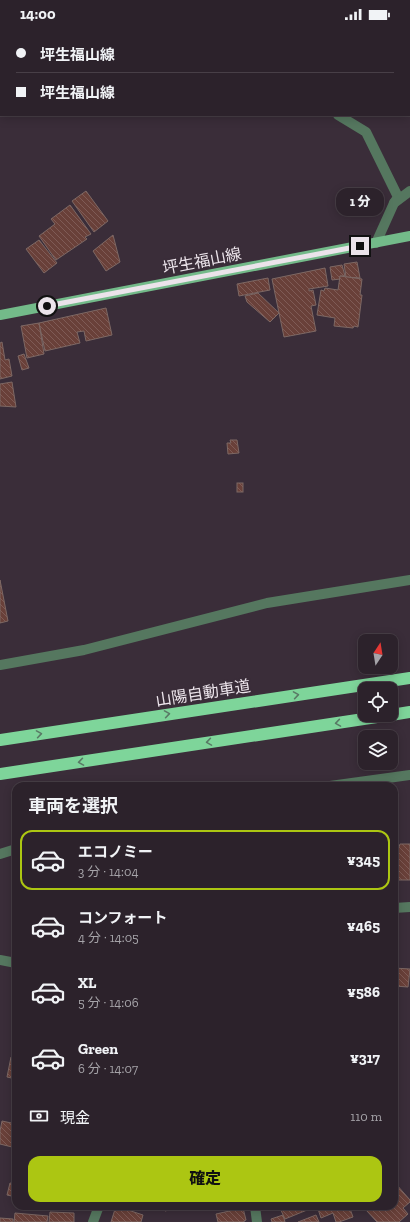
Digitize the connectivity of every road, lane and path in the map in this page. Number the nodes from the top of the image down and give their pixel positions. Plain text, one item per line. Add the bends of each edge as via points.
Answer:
1 (340, 116) edge
2 (410, 191) edge
3 (394, 203) junction
4 (410, 236) edge
5 (376, 243) junction
6 (0, 314) edge
7 (410, 580) edge
8 (0, 665) edge
9 (410, 678) edge
10 (410, 712) edge
11 (398, 714) edge
12 (358, 720) edge
13 (0, 740) edge
14 (0, 774) edge
15 (410, 775) edge
16 (359, 782) edge
17 (12, 850) edge
18 (0, 854) edge
19 (410, 907) edge
20 (398, 908) edge
21 (0, 960) edge
22 (12, 962) edge
23 (98, 1210) edge
24 (256, 1210) edge
25 (94, 1222) edge
26 (257, 1222) edge

1 - 3 street via 366,132 398,197
2 - 3 street
3 - 5 street
4 - 5 main road, 坪生福山線
5 - 6 main road, 坪生福山線
7 - 8 street via 267,603 84,650
13 -> 9 highway, 山陽自動車道
10 - 11 highway
12 -> 14 highway
15 - 16 street
17 - 18 street
19 - 20 street
21 - 22 street
23 - 25 street
24 - 26 street

